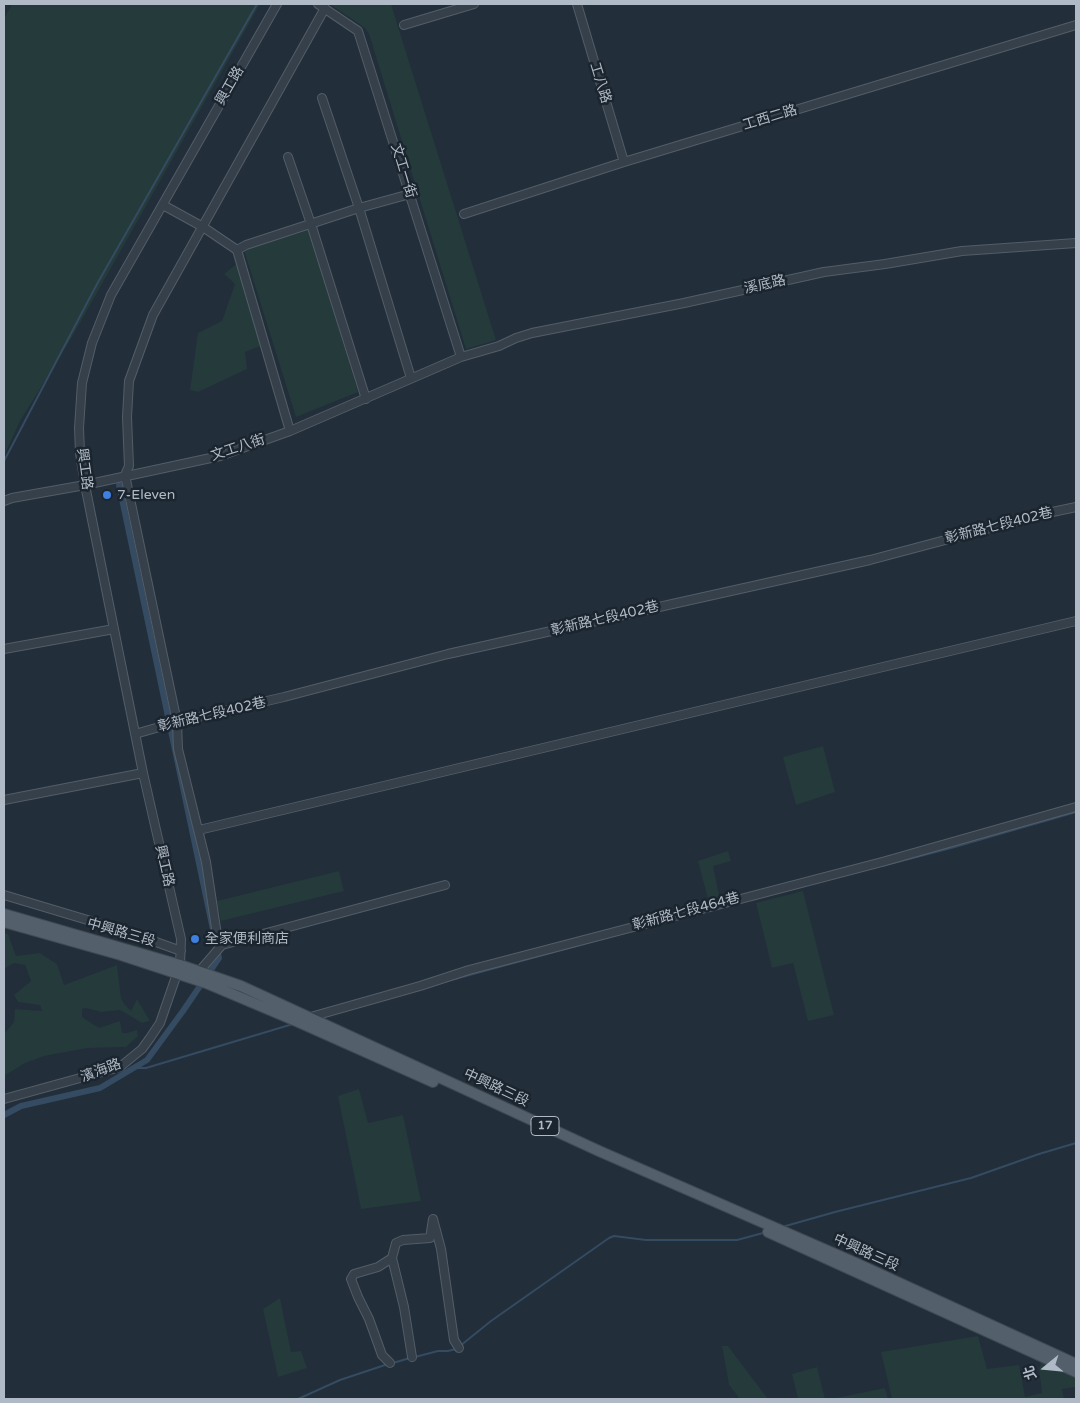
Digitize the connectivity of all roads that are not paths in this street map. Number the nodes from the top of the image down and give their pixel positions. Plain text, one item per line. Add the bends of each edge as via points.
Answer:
1 (277, 4) edge
2 (474, 4) edge
3 (577, 4) edge
4 (321, 6) edge
5 (404, 25) dead end
6 (1076, 25) edge
7 (322, 98) dead end
8 (288, 156) dead end
9 (624, 162) junction
10 (410, 194) junction
11 (163, 205) junction
12 (359, 208) junction
13 (464, 214) dead end
14 (311, 224) junction
15 (203, 227) junction
16 (1076, 244) edge
17 (237, 250) junction
18 (460, 357) junction
19 (411, 378) junction
20 (366, 399) junction
21 (290, 431) junction
22 (125, 475) junction
23 (85, 485) junction
24 (4, 501) edge
25 (1076, 507) edge
26 (1076, 621) edge
27 (114, 629) junction
28 (4, 649) edge
29 (177, 722) junction
30 (134, 734) junction
31 (142, 773) junction
32 (4, 800) edge
33 (1076, 807) edge
34 (199, 830) junction
35 (445, 885) dead end
36 (4, 895) edge
37 (4, 914) edge
38 (4, 922) edge
39 (220, 946) junction
40 (181, 952) junction
41 (179, 969) junction
42 (199, 972) junction
43 (310, 1017) junction
44 (296, 1021) junction
45 (4, 1099) edge
46 (392, 1258) junction
47 (459, 1348) dead end
48 (412, 1357) dead end
49 (390, 1363) dead end
50 (1076, 1364) edge
51 (1076, 1372) edge

1 - 11 street, 興工路
2 - 5 street
3 - 9 street, 工八路
4 - 10 street, 文工一街 via 358,31
4 - 15 street
6 - 9 street, 工西二路
7 - 12 street
8 - 14 street
9 - 13 street, 工西二路
10 - 12 street
10 - 18 street, 文工一街
11 - 15 street
11 - 23 street, 興工路 via 111,296 92,343 82,383 79,428
12 - 14 street
12 - 19 street
14 - 17 street
14 - 20 street
15 - 17 street
15 - 22 street via 153,315 129,381 126,417 129,466
16 - 18 street, 溪底路 via 962,251 824,272 532,333
17 - 21 street
18 - 19 street, 文工八街
19 - 20 street, 文工八街
20 - 21 street, 文工八街
21 - 22 street, 文工八街 via 220,456
22 - 23 street, 文工八街
22 - 29 street
23 - 24 street, 文工八街
23 - 27 street, 興工路
25 - 29 street, 彰新路七段402巷 via 870,560 448,654
26 - 34 street
27 - 28 street
27 - 30 street, 興工路
29 - 30 street, 彰新路七段402巷
29 - 34 street via 178,749
30 - 31 street, 興工路
31 - 32 street
31 - 40 street, 興工路 via 181,939
33 - 43 street, 彰新路七段464巷 via 882,862 478,968
34 - 39 street
35 - 39 street
36 - 40 street via 123,930
37 - 41 main road, 中興路三段 / 17
38 - 41 main road, 中興路三段 / 17
39 - 42 street
40 - 41 street, 興工路
41 - 42 main road, 中興路三段 / 17
41 - 45 street, 濱海路 via 160,1023 142,1049 120,1067
42 - 43 main road, 中興路三段 / 17 via 241,986
42 - 44 main road, 中興路三段 / 17
43 - 44 street, 彰新路七段464巷
43 - 50 main road, 中興路三段 / 17 via 599,1151
44 - 51 main road, 中興路三段 / 17
46 - 47 street via 396,1243 430,1238 433,1219 441,1249 454,1340
46 - 48 street
46 - 49 street via 354,1274 351,1279 382,1355

